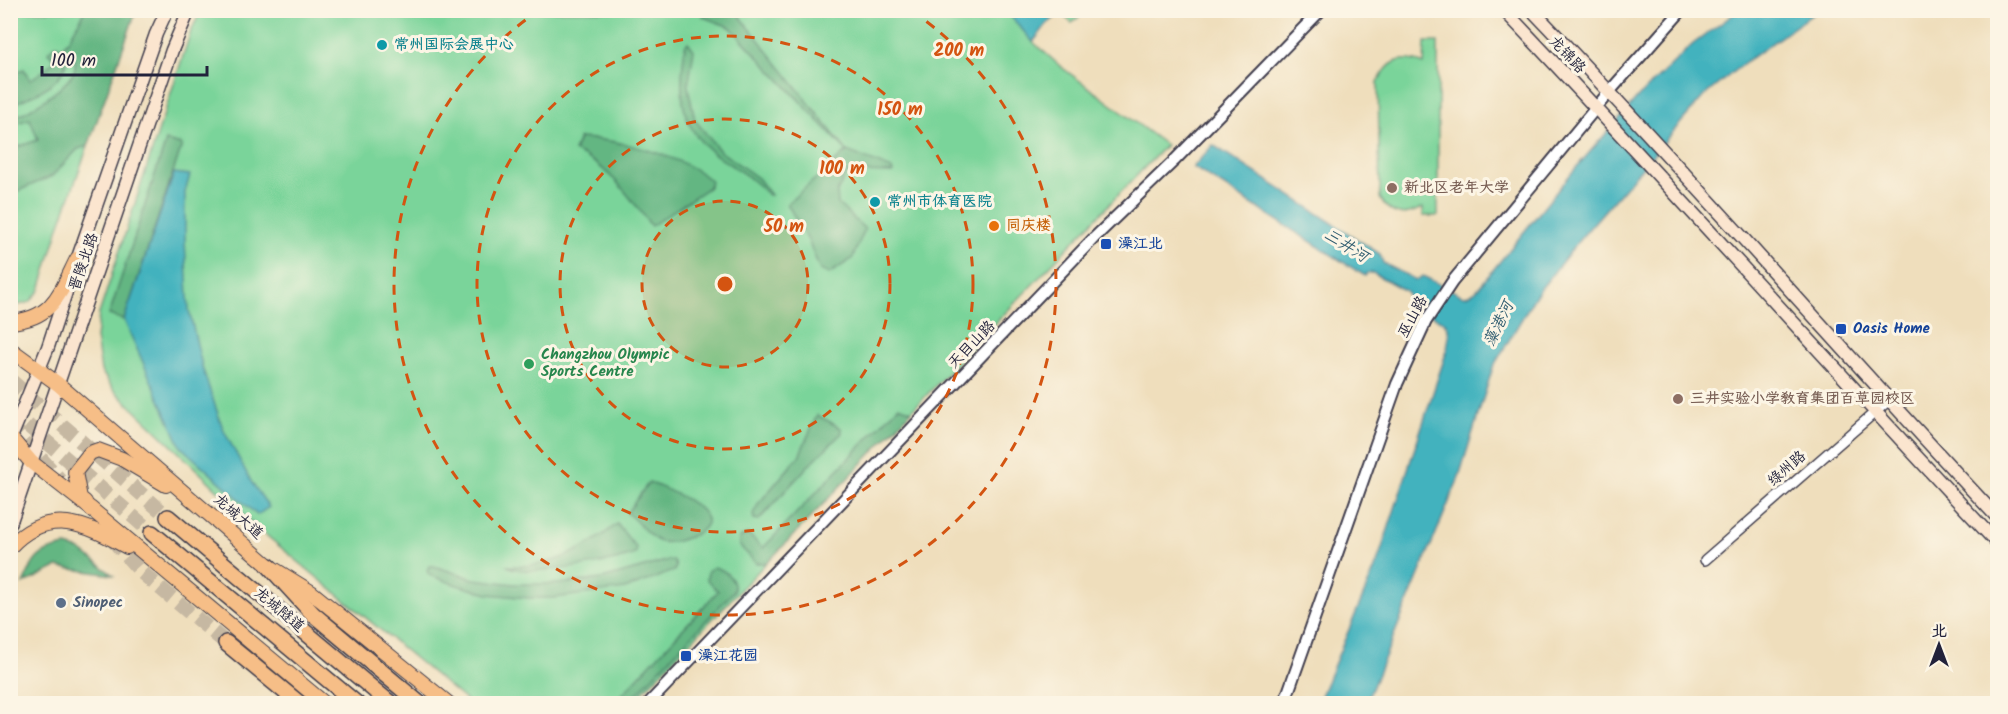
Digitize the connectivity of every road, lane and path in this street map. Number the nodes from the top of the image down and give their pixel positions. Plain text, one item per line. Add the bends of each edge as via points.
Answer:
1 (167, 10) edge
2 (189, 10) edge
3 (1321, 10) edge
4 (1504, 10) edge
5 (1532, 10) edge
6 (1682, 10) edge
7 (1609, 92) junction
8 (1597, 107) junction
9 (77, 260) junction
10 (10, 322) edge
11 (10, 349) edge
12 (38, 369) junction
13 (58, 384) junction
14 (1888, 401) junction
15 (1875, 413) junction
16 (11, 438) edge
17 (31, 462) junction
18 (196, 503) junction
19 (90, 508) junction
20 (168, 517) tunnel mouth
21 (1998, 518) edge
22 (10, 524) edge
23 (152, 533) tunnel mouth
24 (1998, 544) edge
25 (10, 547) edge
26 (1705, 560) dead end
27 (157, 564) junction
28 (269, 566) junction
29 (226, 642) tunnel mouth
30 (300, 704) edge
31 (325, 704) edge
32 (357, 704) edge
33 (391, 704) edge
34 (420, 704) edge
35 (449, 704) edge
36 (648, 704) edge
37 (1284, 704) edge

1 - 9 main road, 晋陵北路
2 - 13 main road, 晋陵北路
3 - 36 street, 天目山路 via 1094,238
4 - 8 main road, 龙锦路
5 - 7 main road
6 - 7 street, 巫山路
7 - 8 street, 巫山路
7 - 14 main road
8 - 15 main road, 龙锦路
8 - 37 street, 巫山路 via 1452,282 1426,321 1397,384
9 - 10 main road via 55,302 35,318
9 - 12 main road, 晋陵北路
11 - 12 main road, 龙城大道
12 - 13 main road, 龙城大道
12 - 16 main road, 晋陵北路
13 - 17 main road, 晋陵北路
13 - 18 main road, 龙城大道
14 - 15 street, 绿州路
14 - 21 main road
15 - 24 main road, 龙锦路
15 - 26 street, 绿州路
16 - 17 main road
17 - 19 main road
17 - 22 main road, 晋陵北路
18 - 19 main road via 122,459 98,450 90,453 75,472 80,498
18 - 28 main road, 龙城大道
19 - 27 main road
20 - 33 highway, 龙城隧道
23 - 32 highway, 龙城隧道
25 - 27 main road via 42,524 69,522 96,529
27 - 31 main road
28 - 34 highway via 313,614
28 - 35 main road, 龙城大道 via 311,592
29 - 30 highway

